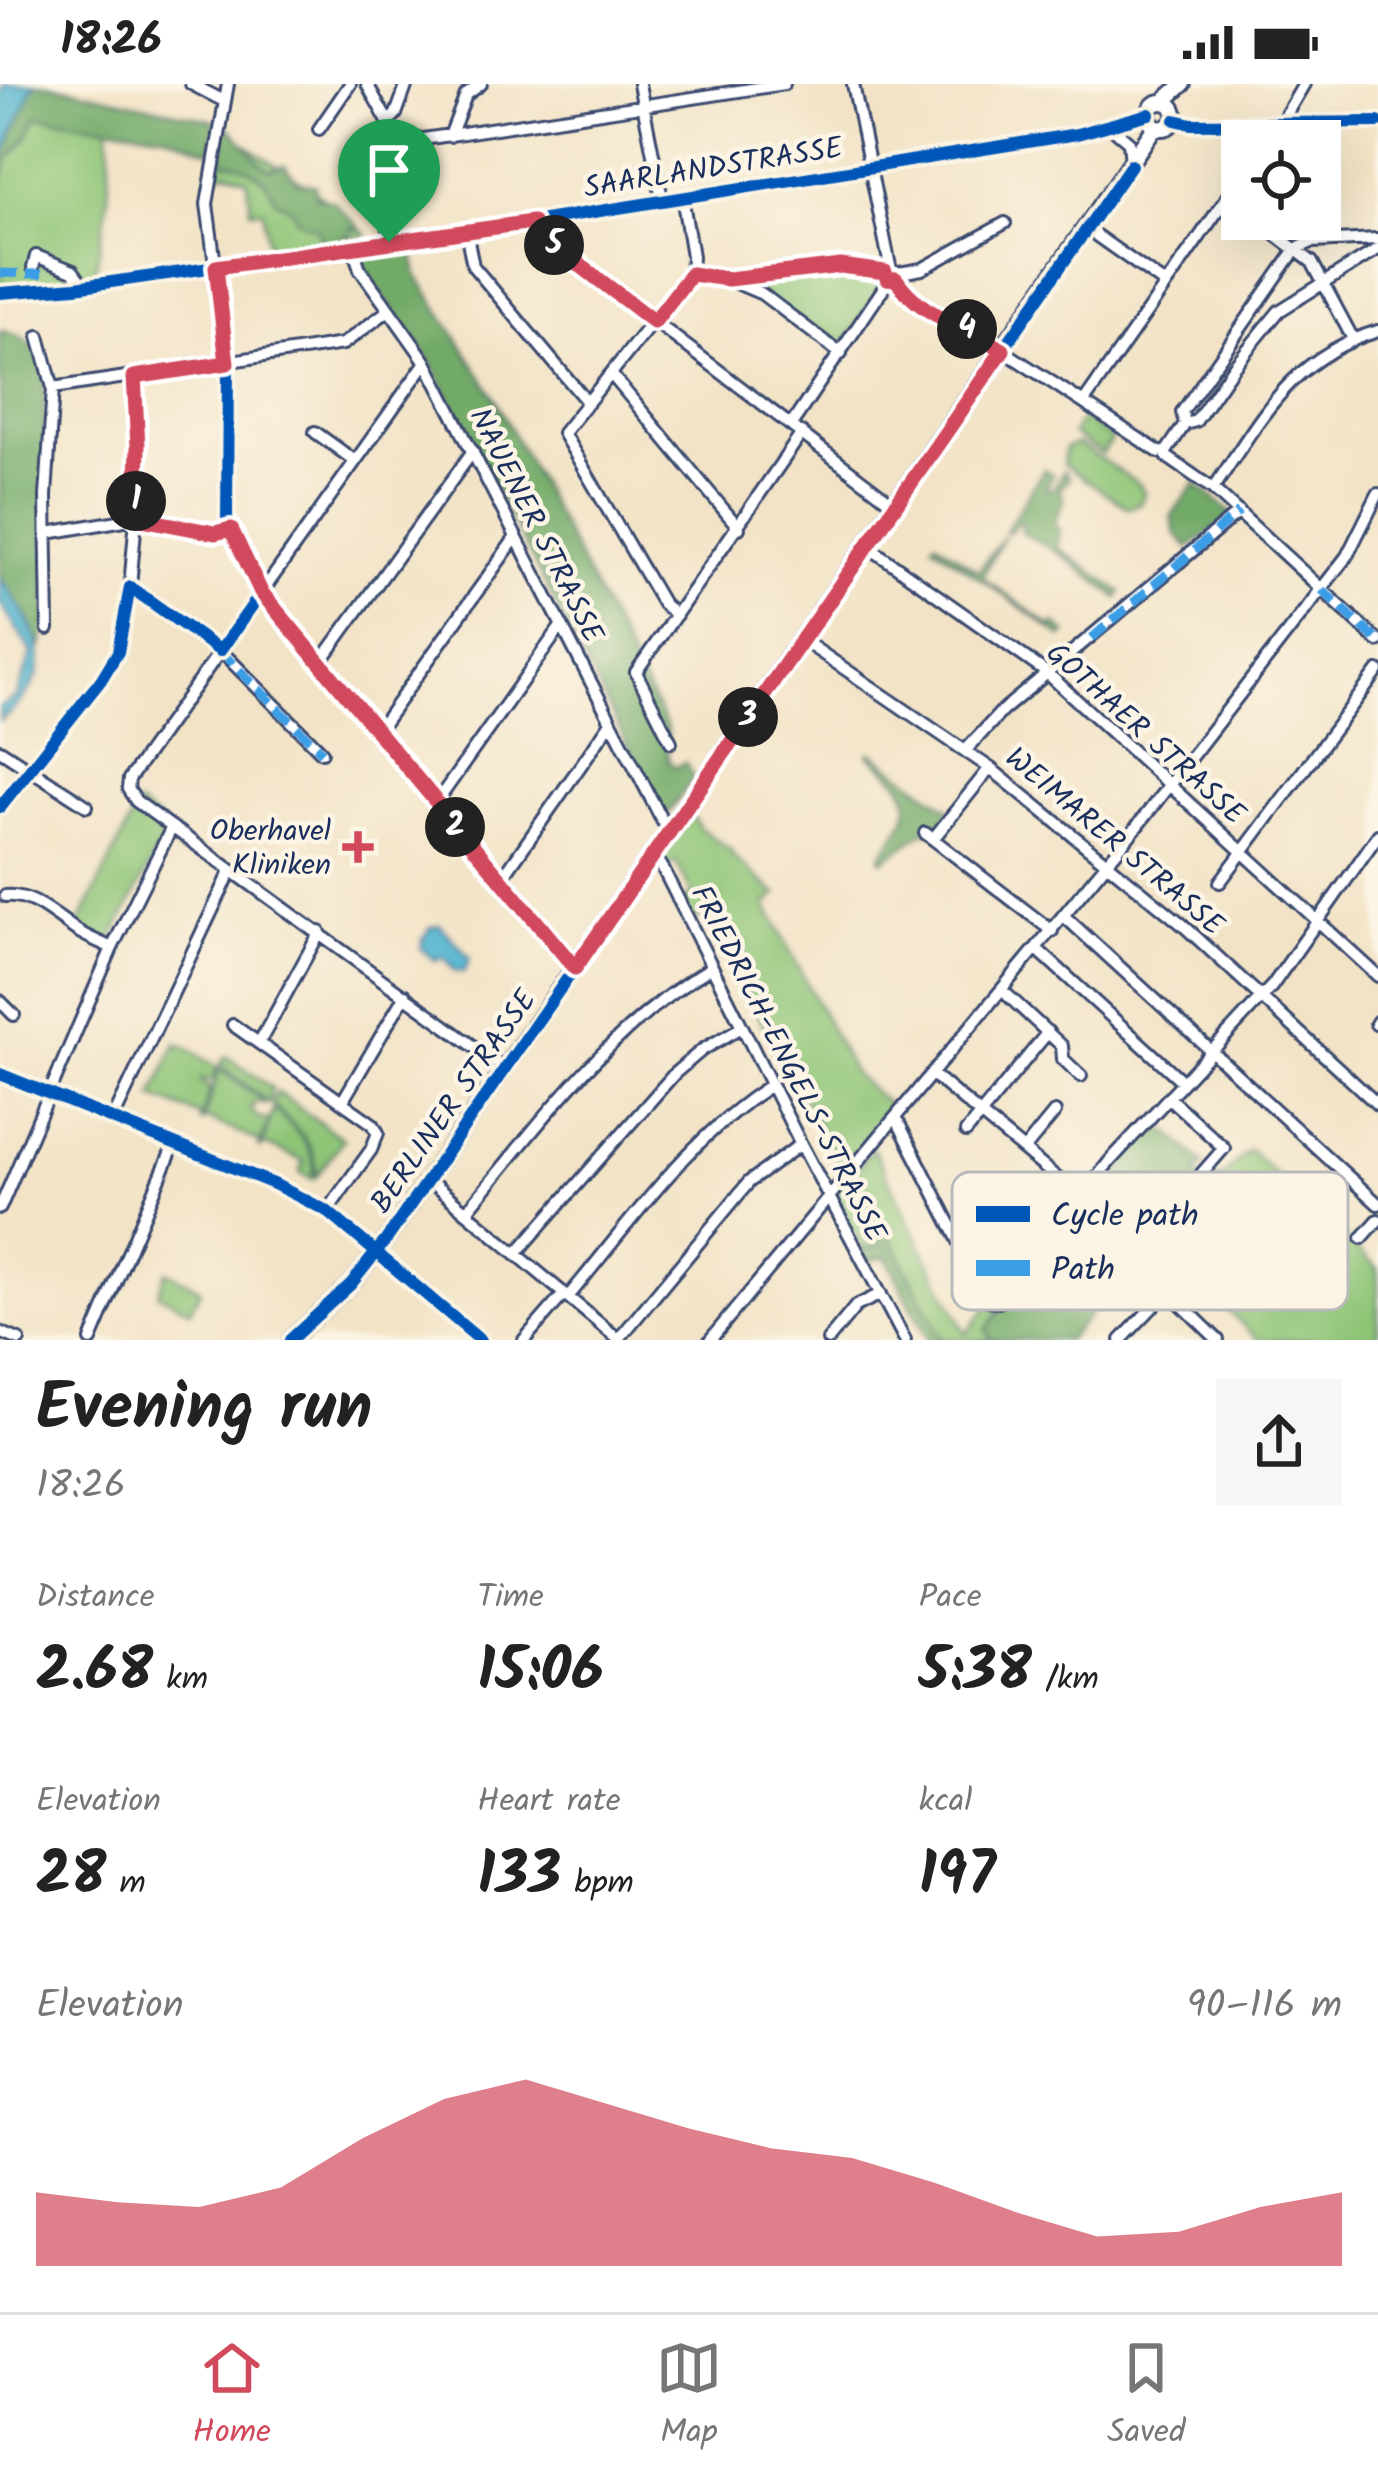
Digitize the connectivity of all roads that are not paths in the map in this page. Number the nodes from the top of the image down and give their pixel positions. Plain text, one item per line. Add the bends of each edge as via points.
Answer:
1 (191, 84) edge
2 (228, 84) edge
3 (350, 84) edge
4 (367, 84) edge
5 (407, 84) edge
6 (481, 84) edge
7 (639, 84) edge
8 (784, 84) edge
9 (854, 84) edge
10 (1184, 84) edge
11 (1304, 84) edge
12 (224, 101) junction
13 (645, 106) junction
14 (1170, 110) junction
15 (1152, 120) junction
16 (1283, 120) edge
17 (388, 122) junction
18 (1341, 122) edge
19 (1378, 122) edge
20 (1221, 127) edge
21 (319, 130) dead end
22 (1116, 131) junction
23 (1077, 134) junction
24 (450, 136) junction
25 (391, 144) junction
26 (1131, 165) junction
27 (867, 166) junction
28 (682, 196) junction
29 (662, 199) junction
30 (1221, 206) edge
31 (532, 222) junction
32 (1006, 223) dead end
33 (1087, 229) junction
34 (466, 230) junction
35 (1378, 239) edge
36 (1285, 240) edge
37 (1305, 240) edge
38 (389, 242) junction
39 (1312, 242) junction
40 (353, 248) junction
41 (1297, 249) junction
42 (1378, 249) edge
43 (216, 267) junction
44 (33, 268) dead end
45 (691, 274) junction
46 (892, 274) junction
47 (728, 279) junction
48 (1324, 281) junction
49 (1165, 284) junction
50 (84, 286) junction
51 (0, 293) edge
52 (389, 310) junction
53 (654, 322) junction
54 (1378, 331) edge
55 (39, 336) dead end
56 (1353, 339) junction
57 (1003, 350) junction
58 (841, 354) junction
59 (426, 362) junction
60 (227, 363) junction
61 (611, 374) junction
62 (134, 377) junction
63 (53, 388) junction
64 (1084, 402) junction
65 (588, 403) junction
66 (1185, 424) junction
67 (797, 429) junction
68 (315, 432) dead end
69 (472, 451) junction
70 (1164, 454) junction
71 (355, 461) junction
72 (1213, 488) junction
73 (1378, 494) edge
74 (895, 505) junction
75 (1239, 512) junction
76 (136, 518) junction
77 (739, 528) junction
78 (231, 529) junction
79 (48, 533) junction
80 (516, 537) junction
81 (866, 545) junction
82 (130, 587) junction
83 (1322, 590) junction
84 (261, 592) junction
85 (676, 615) junction
86 (562, 625) junction
87 (48, 629) dead end
88 (801, 639) junction
89 (1378, 641) edge
90 (220, 651) junction
91 (320, 664) junction
92 (1378, 671) edge
93 (1047, 673) junction
94 (611, 722) junction
95 (377, 732) junction
96 (671, 742) dead end
97 (967, 749) junction
98 (0, 750) edge
99 (322, 752) dead end
100 (990, 768) junction
101 (30, 769) junction
102 (1169, 785) junction
103 (436, 803) junction
104 (87, 806) dead end
105 (0, 807) edge
106 (172, 827) junction
107 (671, 828) junction
108 (1378, 835) edge
109 (1243, 851) junction
110 (651, 857) junction
111 (1107, 864) junction
112 (231, 871) junction
113 (500, 881) junction
114 (1220, 882) dead end
115 (5, 896) dead end
116 (1064, 916) junction
117 (1319, 922) junction
118 (1052, 931) junction
119 (320, 932) junction
120 (112, 947) junction
121 (1038, 950) junction
122 (712, 967) junction
123 (575, 968) junction
124 (1378, 976) edge
125 (1003, 991) junction
126 (405, 995) junction
127 (1262, 998) junction
128 (0, 1001) edge
129 (14, 1016) dead end
130 (233, 1025) dead end
131 (742, 1027) junction
132 (1048, 1032) junction
133 (259, 1043) junction
134 (1211, 1051) junction
135 (505, 1069) junction
136 (0, 1074) edge
137 (932, 1074) junction
138 (1082, 1076) dead end
139 (1183, 1082) junction
140 (771, 1085) junction
141 (48, 1094) junction
142 (1168, 1098) junction
143 (342, 1102) junction
144 (1378, 1105) edge
145 (1055, 1112) dead end
146 (980, 1114) junction
147 (896, 1118) junction
148 (113, 1119) junction
149 (966, 1132) dead end
150 (801, 1144) junction
151 (174, 1145) junction
152 (1024, 1150) junction
153 (1051, 1172) edge
154 (1104, 1172) edge
155 (1203, 1172) edge
156 (1343, 1172) edge
157 (1348, 1177) edge
158 (428, 1179) junction
159 (828, 1195) junction
160 (1378, 1204) edge
161 (0, 1208) edge
162 (327, 1211) junction
163 (466, 1212) junction
164 (1378, 1220) edge
165 (952, 1224) edge
166 (1362, 1238) dead end
167 (377, 1252) junction
168 (517, 1254) junction
169 (880, 1294) junction
170 (566, 1295) junction
171 (1151, 1310) edge
172 (1186, 1310) edge
173 (0, 1332) edge
174 (1125, 1339) edge
175 (20, 1340) edge
176 (91, 1340) edge
177 (290, 1340) edge
178 (481, 1340) edge
179 (524, 1340) edge
180 (618, 1340) edge
181 (710, 1340) edge
182 (828, 1340) edge
183 (905, 1340) edge
184 (1218, 1340) edge

1 - 12 street
2 - 12 street
3 - 21 street
4 - 17 street
5 - 17 street
6 - 24 street via 466,95
7 - 13 street
8 - 13 street
9 - 27 street
10 - 14 main road
11 - 16 street
12 - 43 street via 207,204
13 - 24 street
13 - 29 street
14 - 15 main road, BERLINER STRASSE via 1152,107
14 - 15 main road via 1167,128
14 - 20 street via 1192,124
15 - 22 street, SAARLANDSTRASSE
15 - 23 street, SAARLANDSTRASSE
15 - 26 main road, BERLINER STRASSE
17 - 25 street
18 - 19 street
22 - 23 street, SAARLANDSTRASSE
22 - 26 street via 1132,148
23 - 27 street, SAARLANDSTRASSE
24 - 25 street
25 - 38 street
26 - 33 main road, BERLINER STRASSE
27 - 28 street, SAARLANDSTRASSE
27 - 46 street
28 - 29 street, SAARLANDSTRASSE
28 - 45 street
29 - 31 street, SAARLANDSTRASSE
30 - 49 street
31 - 34 street, SAARLANDSTRASSE
31 - 53 street
32 - 46 street via 922,269
33 - 49 street
33 - 57 main road, BERLINER STRASSE
34 - 38 street, SAARLANDSTRASSE
34 - 65 street via 473,266
35 - 39 street
36 - 41 street
37 - 39 street
38 - 40 street, SAARLANDSTRASSE
39 - 41 street
40 - 43 street, SAARLANDSTRASSE
40 - 52 street, NAUENER STRASSE
41 - 48 street
41 - 66 street via 1182,412
42 - 48 street
43 - 50 street, SAARLANDSTRASSE
43 - 60 street
44 - 50 street via 36,256 73,271
45 - 47 street
45 - 53 street
46 - 47 street via 841,266
46 - 57 street via 912,298
46 - 58 street
47 - 58 street via 762,294
48 - 56 street
48 - 66 street via 1268,322 1196,422
49 - 64 street
50 - 51 street, SAARLANDSTRASSE
52 - 59 street, NAUENER STRASSE
52 - 60 street via 344,344
53 - 61 street
53 - 67 street
54 - 56 street
55 - 63 street
56 - 72 street via 1288,381
57 - 64 street
57 - 74 main road, BERLINER STRASSE
58 - 67 street
59 - 69 street, NAUENER STRASSE
59 - 71 street
60 - 62 street
60 - 78 street
61 - 65 street
61 - 77 street
62 - 63 street
62 - 76 street
63 - 79 street
64 - 70 street
65 - 85 street via 563,434
66 - 70 street
67 - 74 street
67 - 77 street
68 - 71 street
69 - 80 street, NAUENER STRASSE
69 - 91 street
70 - 72 street
71 - 84 street
72 - 75 street
73 - 83 street
74 - 81 main road, BERLINER STRASSE
75 - 83 street
75 - 93 street
76 - 78 street
76 - 79 street
76 - 82 street
77 - 85 street
78 - 84 street
79 - 87 street
80 - 86 street, NAUENER STRASSE
80 - 95 street
81 - 88 main road, BERLINER STRASSE
81 - 93 street, GOTHAER STRASSE
82 - 90 street
82 - 101 street via 118,652
83 - 89 street
83 - 102 street
84 - 90 street
84 - 91 street
85 - 96 street via 636,672
86 - 94 street, NAUENER STRASSE
86 - 103 street
88 - 97 street, WEIMARER STRASSE
88 - 107 main road, BERLINER STRASSE
90 - 99 street
90 - 106 street via 128,779 136,801
91 - 95 street
92 - 109 street
93 - 97 street
93 - 102 street, GOTHAER STRASSE
94 - 107 street, NAUENER STRASSE
94 - 113 street
95 - 103 street
97 - 100 street, WEIMARER STRASSE
98 - 101 street
100 - 111 street, WEIMARER STRASSE
100 - 118 street via 929,836
101 - 104 street
101 - 105 street
102 - 109 street, GOTHAER STRASSE
102 - 111 street
103 - 113 street
106 - 112 street
106 - 120 street
107 - 110 main road, BERLINER STRASSE
108 - 117 street
109 - 114 street
109 - 117 street, GOTHAER STRASSE
110 - 122 street, FRIEDRICH-ENGELS-STRASSE
110 - 123 main road, BERLINER STRASSE
111 - 116 street
111 - 127 street, WEIMARER STRASSE
112 - 119 street
112 - 148 street
113 - 123 street
115 - 120 street via 59,915
116 - 118 street
116 - 134 street
117 - 124 street, GOTHAER STRASSE
117 - 127 street
118 - 121 street
119 - 126 street
119 - 133 street
120 - 141 street
121 - 125 street
121 - 139 street
122 - 131 street, FRIEDRICH-ENGELS-STRASSE
122 - 163 street via 605,1048
123 - 135 main road, BERLINER STRASSE
125 - 132 street
125 - 137 street
126 - 135 street
126 - 143 street
127 - 134 street
127 - 144 street, WEIMARER STRASSE
128 - 129 street
130 - 133 street
131 - 140 street, FRIEDRICH-ENGELS-STRASSE
131 - 168 street via 675,1073
132 - 138 street
132 - 146 street
133 - 143 street
134 - 139 street
134 - 156 street
135 - 158 main road, BERLINER STRASSE
136 - 141 street
137 - 146 street
137 - 147 street
139 - 142 street
140 - 150 street, FRIEDRICH-ENGELS-STRASSE
140 - 170 street via 703,1137
141 - 148 street
141 - 161 street
142 - 154 street
142 - 155 street via 1224,1148
143 - 162 street via 377,1133
145 - 152 street
146 - 149 street
146 - 152 street
147 - 159 street
147 - 165 street
148 - 151 street
150 - 159 street, FRIEDRICH-ENGELS-STRASSE
150 - 180 street via 755,1176
151 - 162 street
151 - 176 street
152 - 153 street
157 - 160 street
158 - 163 street
158 - 167 main road, BERLINER STRASSE
159 - 169 street, FRIEDRICH-ENGELS-STRASSE
159 - 181 street
162 - 167 street
163 - 168 street
164 - 166 street
167 - 177 main road, BERLINER STRASSE
167 - 178 street
168 - 170 street
169 - 182 street via 856,1306
169 - 183 street, FRIEDRICH-ENGELS-STRASSE
170 - 179 street
170 - 180 street
171 - 174 street
172 - 184 street
173 - 175 street

